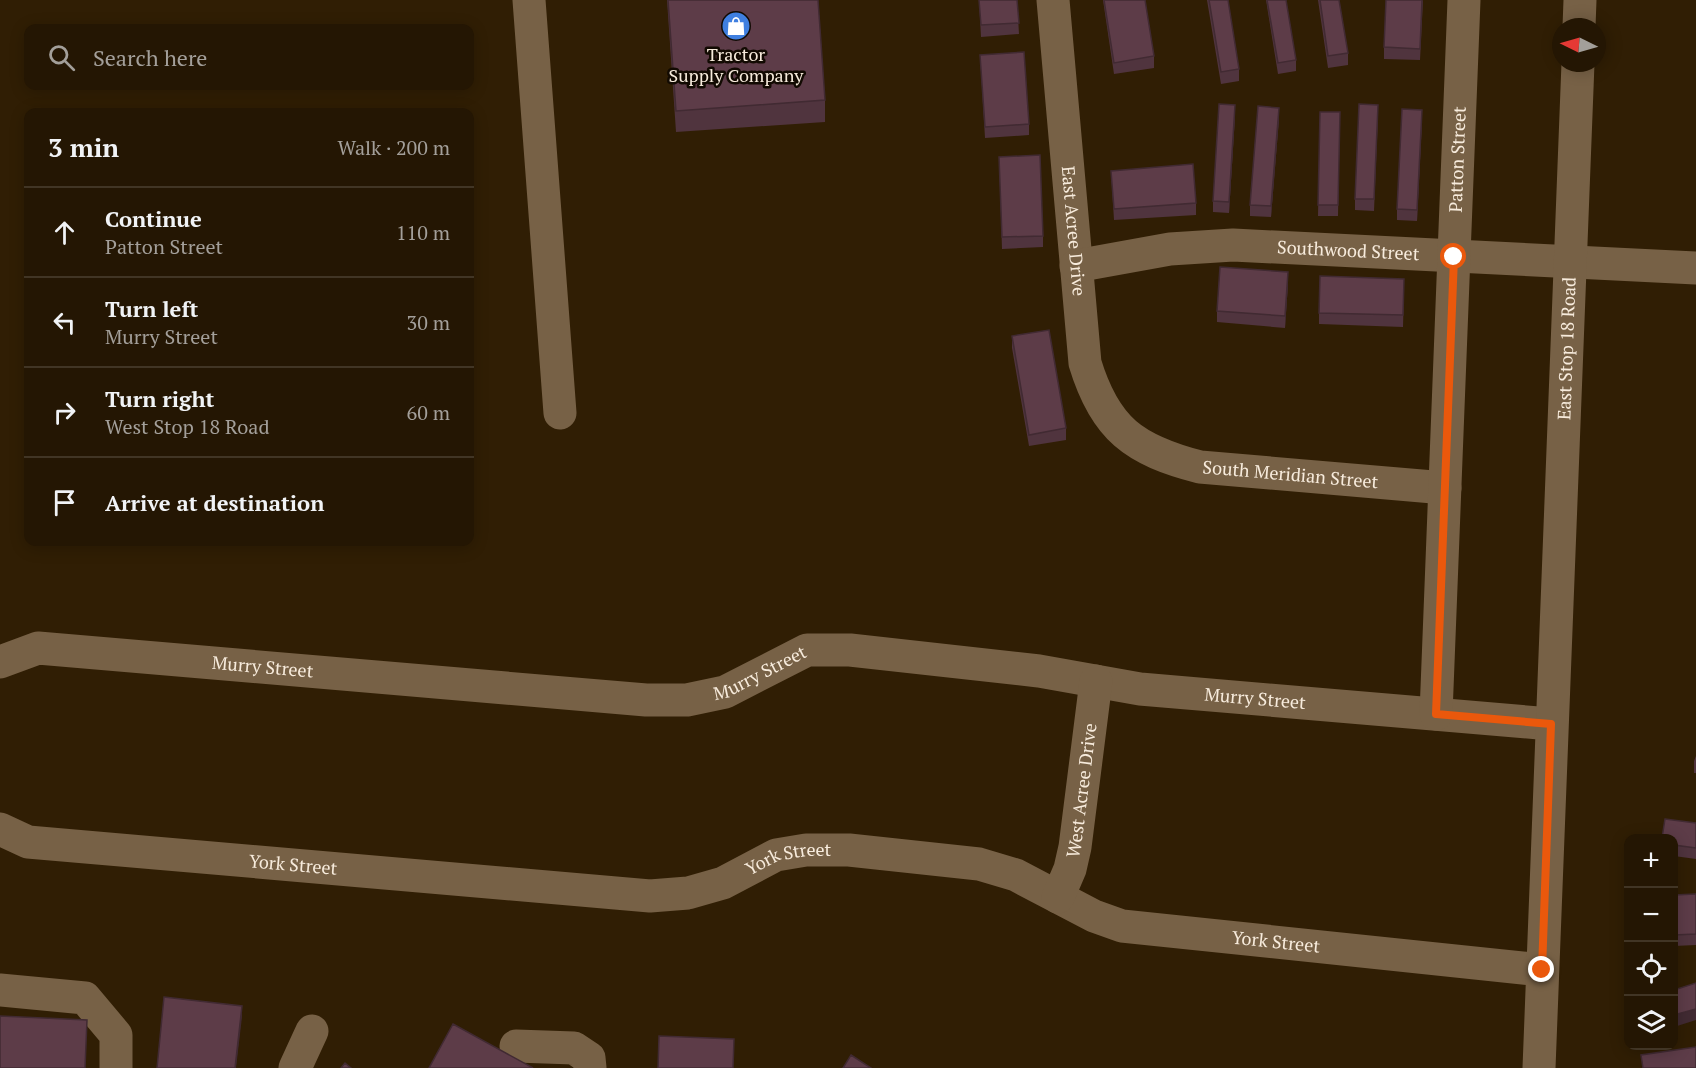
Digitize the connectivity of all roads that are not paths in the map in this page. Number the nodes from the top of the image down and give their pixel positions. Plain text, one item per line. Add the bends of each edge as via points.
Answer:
1 (529, 0) edge
2 (1053, 0) edge
3 (1464, 0) edge
4 (1580, 0) edge
5 (1579, 18) edge
6 (1578, 72) edge
7 (1454, 257) junction
8 (1570, 264) junction
9 (1076, 266) junction
10 (1696, 268) edge
11 (560, 413) dead end
12 (1140, 445) joint
13 (1445, 488) junction
14 (0, 662) edge
15 (1096, 681) junction
16 (1436, 714) junction
17 (1551, 724) junction
18 (14, 835) edge
19 (1058, 897) junction
20 (1542, 970) junction
21 (0, 990) edge
22 (312, 1031) dead end
23 (516, 1046) dead end
24 (116, 1068) edge
25 (295, 1068) edge
26 (590, 1068) edge
27 (1539, 1068) edge

1 - 11 street
2 - 9 street, East Acree Drive
3 - 7 street, Patton Street
4 - 5 street
6 - 8 street, East Stop 18 Road
7 - 8 street, Southwood Street
7 - 9 street, Southwood Street via 1206,245
7 - 13 street, Patton Street
8 - 10 street, Southwood Street
8 - 17 street, East Stop 18 Road
9 - 12 street, East Acree Drive via 1084,363 1094,393 1112,423
12 - 13 street, South Meridian Street via 1169,459 1200,467
13 - 16 street, Patton Street
14 - 15 street, Murry Street via 38,648 646,700 687,700 725,693 807,651 850,650
15 - 16 street, Murry Street via 1140,689
15 - 19 street, West Acree Drive via 1075,847
16 - 17 street, Murry Street
17 - 20 street, East Stop 18 Road
18 - 19 street, York Street via 650,896 688,893 723,883 776,855 849,850 979,864 1016,874
19 - 20 street, York Street via 1122,926
20 - 27 street, East Stop 18 Road
21 - 24 street via 85,998 116,1035
22 - 25 street
23 - 26 street via 574,1048 589,1058

